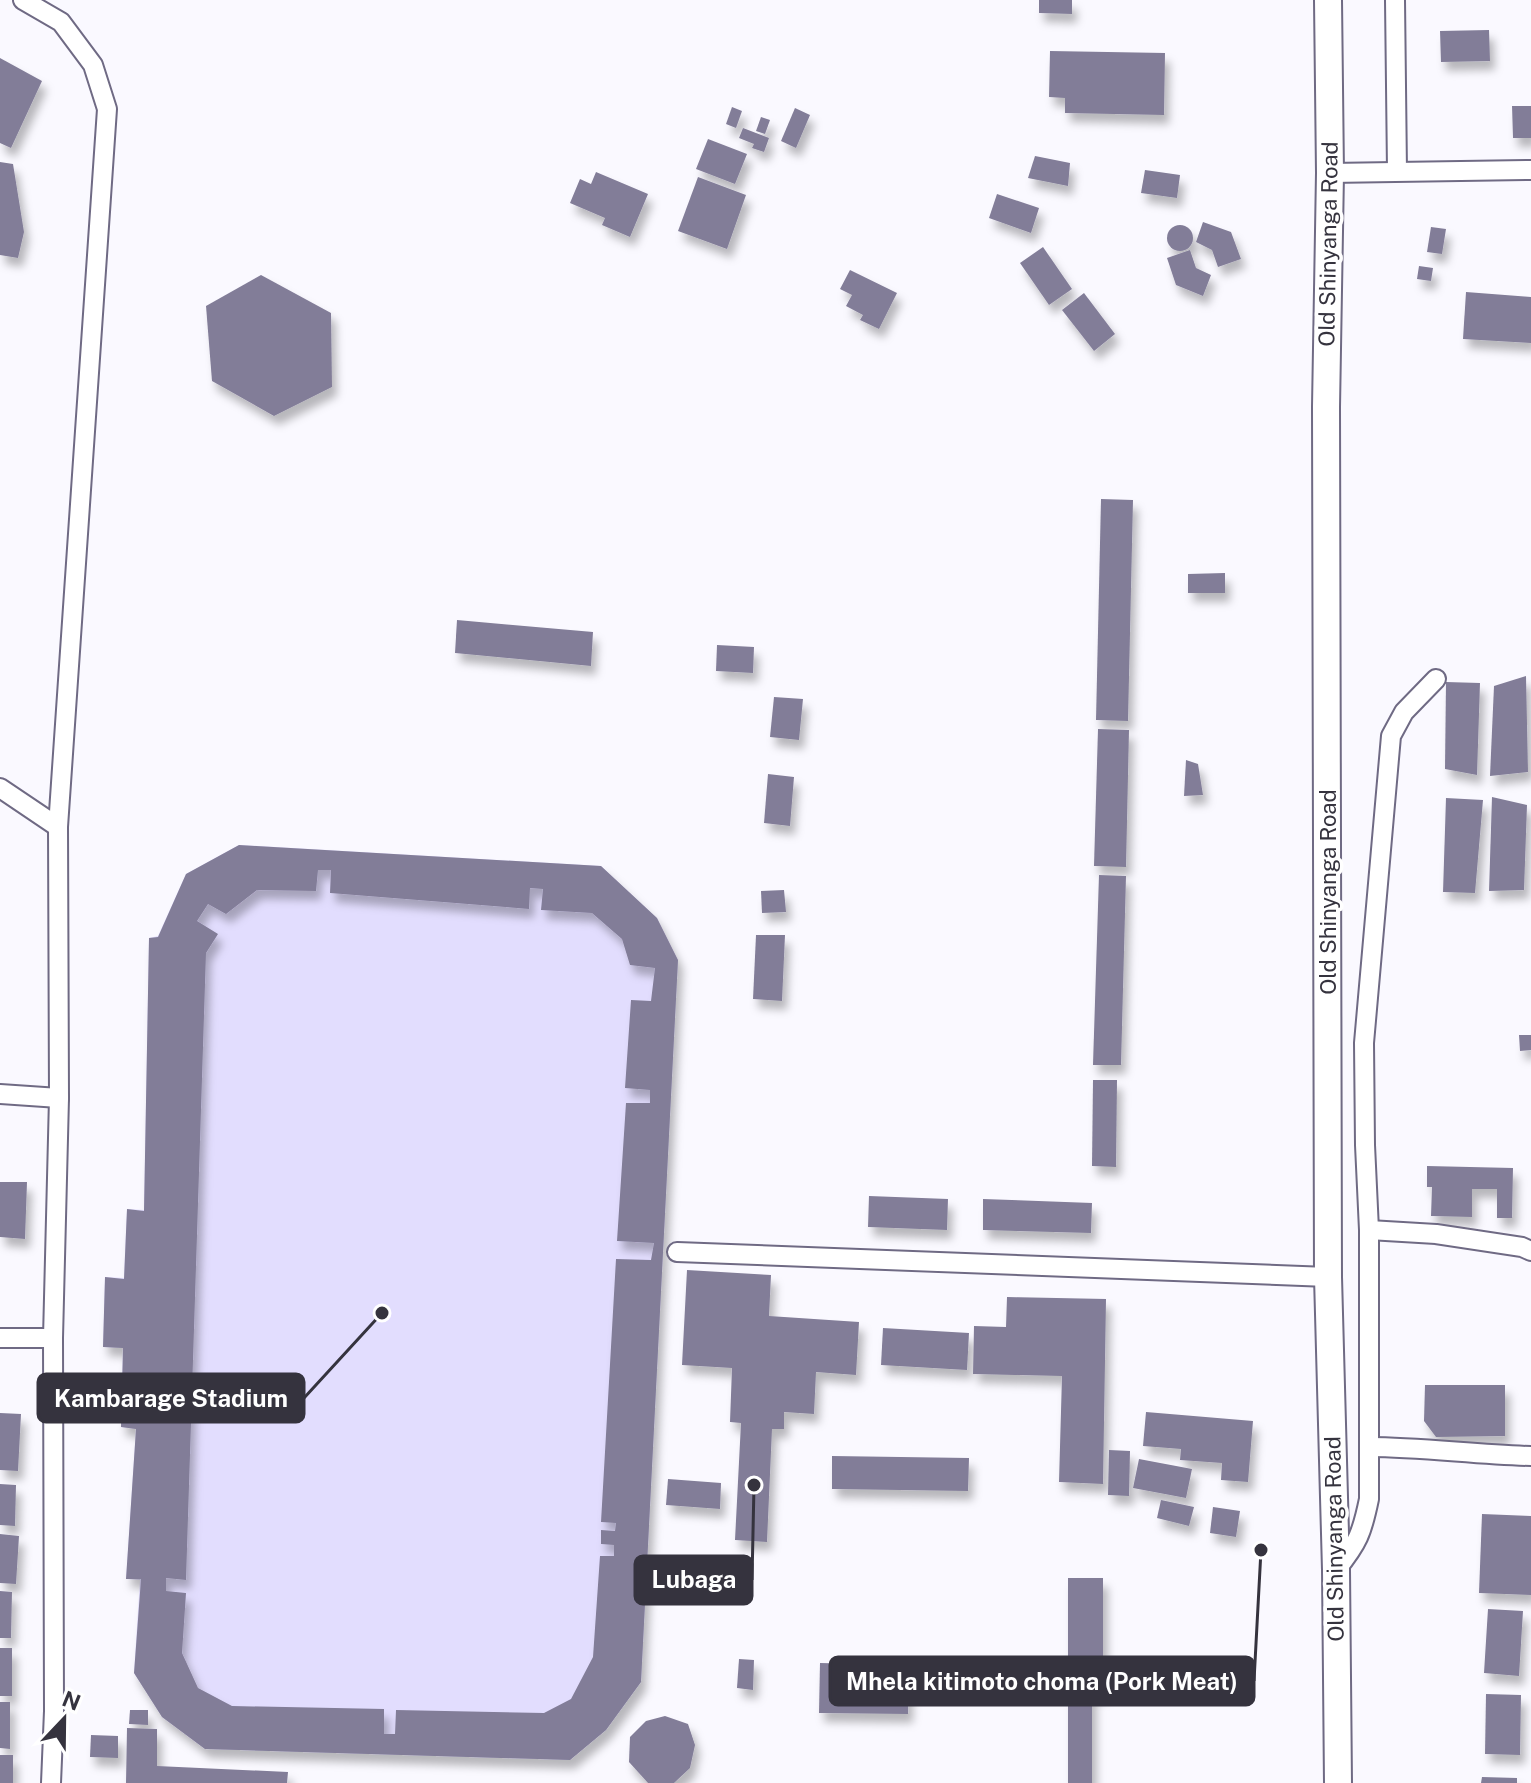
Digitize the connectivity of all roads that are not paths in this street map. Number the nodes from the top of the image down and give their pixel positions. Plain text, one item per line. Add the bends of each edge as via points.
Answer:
1 (23, 0) edge
2 (1328, 0) edge
3 (1395, 0) edge
4 (1531, 170) edge
5 (1397, 171) junction
6 (1330, 173) junction
7 (1436, 679) dead end
8 (0, 788) edge
9 (58, 827) junction
10 (0, 1094) edge
11 (59, 1098) junction
12 (1369, 1230) junction
13 (1531, 1251) edge
14 (677, 1252) dead end
15 (1328, 1277) junction
16 (0, 1338) edge
17 (53, 1338) junction
18 (1369, 1447) junction
19 (1531, 1456) edge
20 (1336, 1570) junction
21 (51, 1783) edge
22 (1338, 1783) edge

1 - 9 street via 61,22 93,65 107,109
2 - 6 main road, Old Shinyanga Road
3 - 5 street
4 - 5 street
5 - 6 street
6 - 15 main road, Old Shinyanga Road
7 - 12 street via 1404,712 1391,736 1364,1043
8 - 9 street
9 - 11 street
10 - 11 street
11 - 17 street
12 - 13 street via 1436,1234
12 - 18 street
14 - 15 street
15 - 20 main road, Old Shinyanga Road
16 - 17 street
17 - 21 street
18 - 19 street
18 - 20 street via 1363,1531
20 - 22 main road, Old Shinyanga Road

